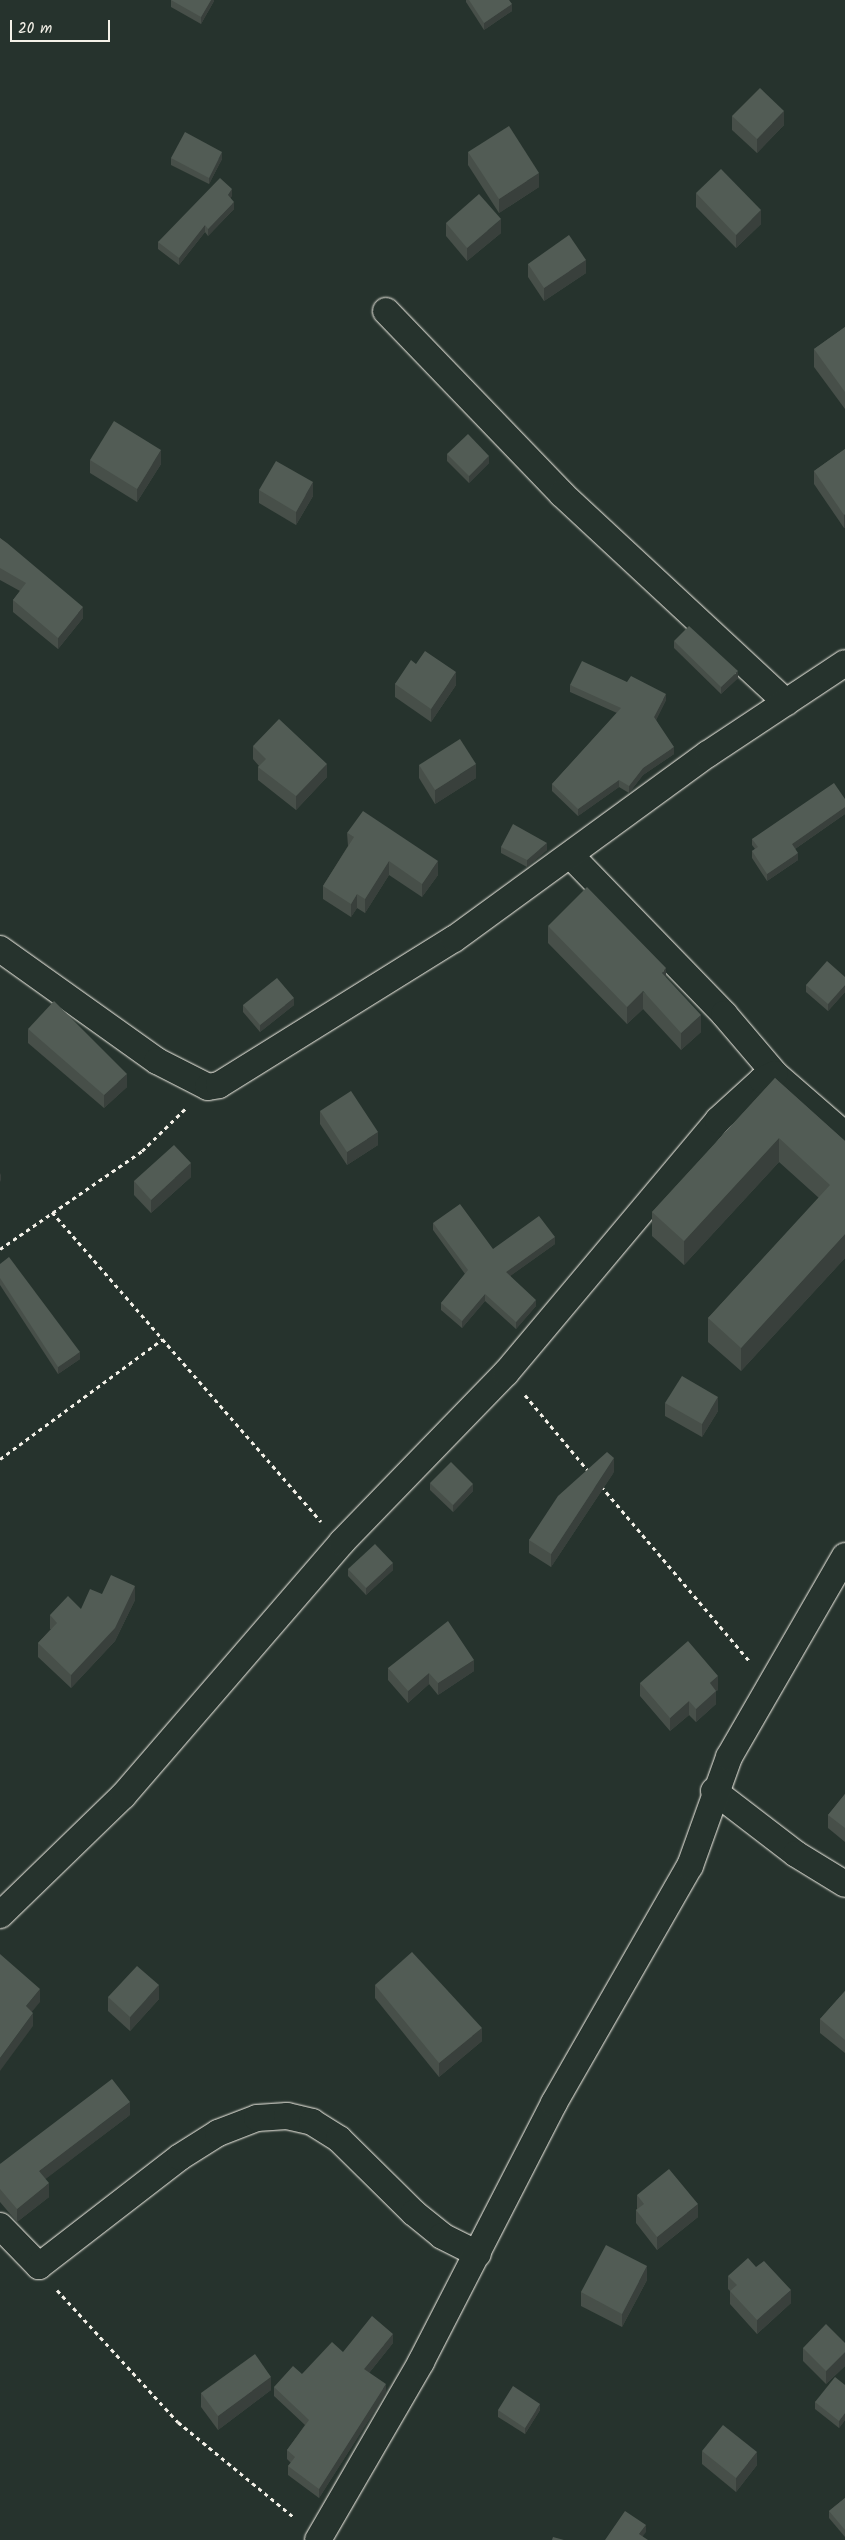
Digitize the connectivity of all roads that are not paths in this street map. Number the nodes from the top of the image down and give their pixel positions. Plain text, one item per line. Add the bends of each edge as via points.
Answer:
1 (386, 312) dead end
2 (845, 663) edge
3 (786, 702) junction
4 (572, 857) junction
5 (0, 949) edge
6 (775, 1074) junction
7 (845, 1134) edge
8 (845, 1556) edge
9 (714, 1790) junction
10 (845, 1884) edge
11 (0, 1915) edge
12 (0, 2226) edge
13 (478, 2254) junction
14 (319, 2538) edge

1 - 3 street via 562,494
2 - 3 street
3 - 4 street via 708,754
4 - 5 street via 454,939 229,1079 208,1087 150,1056
4 - 6 street
6 - 7 street
6 - 11 street via 762,1080 718,1120 506,1373 342,1542 123,1796
8 - 9 street via 768,1683
9 - 10 street via 796,1854
9 - 13 street via 690,1866 559,2095
12 - 13 street via 39,2266 180,2156 218,2133 257,2118 287,2116 312,2122 339,2139 414,2213 442,2236
13 - 14 street

